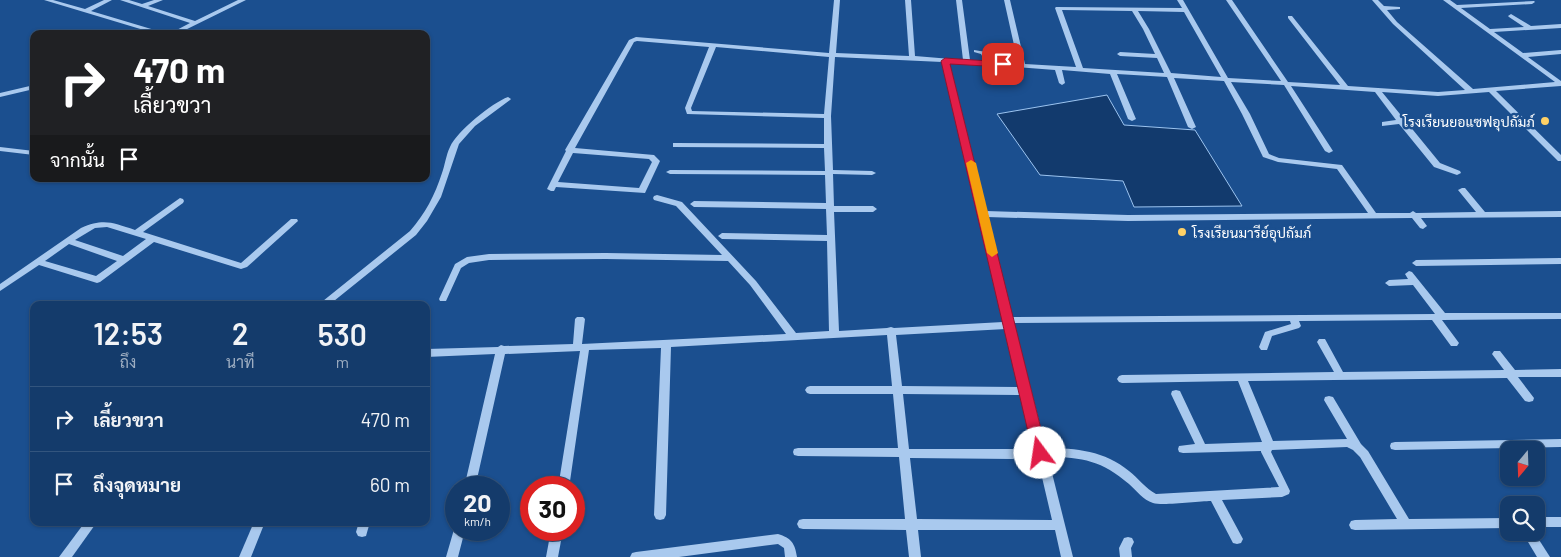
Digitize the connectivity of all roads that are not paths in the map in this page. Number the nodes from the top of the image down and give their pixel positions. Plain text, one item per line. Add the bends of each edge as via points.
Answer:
1 (47, 0) edge
2 (109, 0) edge
3 (123, 0) edge
4 (160, 0) edge
5 (226, 0) edge
6 (838, 0) edge
7 (908, 0) edge
8 (958, 0) edge
9 (1007, 0) edge
10 (1056, 0) edge
11 (1133, 0) edge
12 (1180, 0) edge
13 (1230, 0) edge
14 (1375, 0) edge
15 (1446, 0) edge
16 (240, 2) edge
17 (1532, 2) dead end
18 (143, 6) junction
19 (1456, 7) junction
20 (1058, 8) junction
21 (1382, 8) junction
22 (1398, 8) dead end
23 (1135, 9) junction
24 (1186, 10) junction
25 (86, 11) junction
26 (1511, 16) dead end
27 (1290, 17) dead end
28 (196, 23) junction
29 (1561, 26) edge
30 (1530, 29) junction
31 (151, 30) edge
32 (181, 30) edge
33 (1489, 32) junction
34 (713, 46) junction
35 (976, 51) dead end
36 (1561, 52) edge
37 (1120, 54) dead end
38 (833, 55) junction
39 (1522, 55) junction
40 (1159, 56) junction
41 (912, 58) junction
42 (945, 61) junction
43 (967, 62) junction
44 (990, 64) junction
45 (1022, 66) junction
46 (1058, 68) junction
47 (1080, 69) junction
48 (1112, 71) junction
49 (1168, 75) junction
50 (1226, 79) junction
51 (1285, 83) junction
52 (1062, 84) dead end
53 (1561, 84) edge
54 (1345, 87) junction
55 (30, 88) edge
56 (1376, 89) junction
57 (1492, 91) junction
58 (1472, 92) junction
59 (0, 95) edge
60 (508, 99) dead end
61 (827, 116) junction
62 (1132, 119) dead end
63 (1402, 122) junction
64 (1385, 124) dead end
65 (1192, 127) dead end
66 (676, 145) dead end
67 (828, 146) junction
68 (0, 148) edge
69 (569, 150) junction
70 (1329, 151) dead end
71 (30, 152) edge
72 (1561, 159) edge
73 (670, 172) dead end
74 (830, 173) junction
75 (872, 173) dead end
76 (1457, 173) dead end
77 (1462, 190) dead end
78 (658, 198) dead end
79 (180, 201) dead end
80 (694, 204) dead end
81 (830, 208) junction
82 (873, 209) dead end
83 (983, 214) junction
84 (1413, 214) junction
85 (1439, 214) junction
86 (1482, 214) junction
87 (1561, 214) edge
88 (1373, 215) junction
89 (294, 221) dead end
90 (1446, 223) dead end
91 (1423, 226) dead end
92 (137, 233) junction
93 (722, 236) dead end
94 (153, 238) junction
95 (831, 238) junction
96 (68, 241) junction
97 (730, 258) junction
98 (124, 260) junction
99 (1561, 261) edge
100 (38, 262) junction
101 (1416, 263) dead end
102 (1409, 274) dead end
103 (1389, 282) dead end
104 (1415, 282) junction
105 (0, 288) edge
106 (443, 299) dead end
107 (327, 301) edge
108 (1561, 316) edge
109 (1439, 317) junction
110 (1294, 318) junction
111 (580, 319) dead end
112 (1008, 322) junction
113 (891, 330) junction
114 (834, 335) junction
115 (793, 336) junction
116 (1322, 342) dead end
117 (666, 344) junction
118 (1454, 344) dead end
119 (1264, 347) dead end
120 (581, 348) junction
121 (501, 349) junction
122 (430, 353) edge
123 (1498, 354) dead end
124 (1561, 373) edge
125 (1511, 374) junction
126 (1342, 377) junction
127 (1242, 378) junction
128 (1122, 379) dead end
129 (810, 390) dead end
130 (896, 390) junction
131 (1024, 390) junction
132 (1176, 394) dead end
133 (1529, 398) dead end
134 (1330, 400) dead end
135 (1561, 443) edge
136 (1269, 445) junction
137 (1395, 446) dead end
138 (1357, 447) junction
139 (1202, 448) junction
140 (1183, 449) dead end
141 (798, 452) dead end
142 (903, 452) junction
143 (1040, 453) junction
144 (1013, 454) dead end
145 (472, 476) edge
146 (565, 476) edge
147 (1214, 496) junction
148 (660, 515) dead end
149 (1500, 522) edge
150 (1545, 522) edge
151 (1561, 522) edge
152 (803, 524) dead end
153 (1406, 524) junction
154 (912, 525) junction
155 (1058, 525) junction
156 (1355, 525) dead end
157 (89, 526) edge
158 (258, 526) edge
159 (1237, 538) dead end
160 (456, 541) edge
161 (555, 541) edge
162 (1533, 541) edge
163 (1128, 542) dead end
164 (65, 557) edge
165 (245, 557) edge
166 (452, 557) edge
167 (552, 557) edge
168 (636, 557) edge
169 (791, 557) edge
170 (915, 557) edge
171 (1067, 557) edge
172 (1126, 557) edge
173 (1544, 557) edge

1 - 25 street
2 - 25 street
3 - 18 street
4 - 18 street
5 - 16 street
6 - 38 street
7 - 41 street
8 - 43 street
9 - 45 street
10 - 20 street
11 - 23 street
12 - 24 street
13 - 51 street
14 - 21 street
15 - 19 street
16 - 28 street
17 - 19 street
18 - 28 street
19 - 33 street
20 - 23 street
20 - 47 street
21 - 22 street
21 - 58 street via 1411,39
23 - 24 street
23 - 40 street
24 - 50 street
25 - 31 street
26 - 30 street
27 - 54 street
28 - 32 street
29 - 30 street
30 - 33 street
33 - 39 street
34 - 38 street
34 - 61 street via 688,108 689,114
34 - 69 street via 631,41
35 - 44 street via 984,53
36 - 39 street
37 - 40 street
38 - 41 street
38 - 61 street
39 - 53 street
40 - 49 street
41 - 42 street
42 - 43 street
42 - 83 street
43 - 44 street
44 - 45 street
45 - 46 street
46 - 47 street
46 - 52 street
47 - 48 street
48 - 49 street
48 - 62 street
49 - 50 street
49 - 65 street
50 - 51 street
50 - 88 street via 1266,155 1278,160 1339,167
51 - 54 street
51 - 70 street
53 - 57 street
54 - 56 street
55 - 59 street
56 - 58 street via 1438,94
56 - 63 street
57 - 58 street
57 - 72 street
60 - 107 street via 453,146 446,175 424,221
61 - 67 street
63 - 64 street
63 - 76 street via 1437,165
66 - 67 street
67 - 74 street
68 - 71 street
69 - 69 street via 651,157 656,161 642,191 552,186
73 - 74 street
74 - 75 street
74 - 81 street
77 - 86 street
78 - 97 street via 679,204
79 - 92 street
80 - 81 street
81 - 82 street
81 - 95 street
83 - 88 street via 1128,218
83 - 112 street
84 - 85 street
84 - 88 street
84 - 91 street
85 - 86 street
85 - 90 street
86 - 87 street
89 - 94 street via 240,266
92 - 94 street
92 - 96 street via 100,224
93 - 95 street
94 - 98 street
95 - 114 street
96 - 98 street
96 - 100 street
97 - 106 street via 606,256 467,260 458,266
97 - 115 street
98 - 100 street via 98,280
99 - 101 street
100 - 105 street
102 - 104 street
103 - 104 street
104 - 109 street
108 - 109 street
109 - 110 street
109 - 118 street
110 - 112 street
110 - 119 street via 1296,326 1268,334
111 - 120 street
112 - 113 street
112 - 131 street
113 - 114 street
113 - 130 street
114 - 115 street
115 - 117 street
116 - 126 street
117 - 120 street
117 - 148 street
120 - 121 street
120 - 146 street
121 - 122 street
121 - 145 street
123 - 125 street
124 - 125 street
125 - 126 street
125 - 133 street
126 - 127 street
127 - 128 street
127 - 136 street
129 - 130 street
130 - 131 street
130 - 142 street
131 - 143 street
132 - 139 street
134 - 138 street
135 - 137 street
136 - 138 street via 1348,443
136 - 139 street
136 - 147 street via 1266,452 1285,491
138 - 153 street
139 - 140 street
141 - 142 street
142 - 144 street
142 - 154 street
143 - 147 street via 1066,452 1102,458 1152,498
143 - 155 street
147 - 159 street
149 - 153 street
150 - 151 street
152 - 154 street
153 - 156 street
154 - 155 street
154 - 170 street
155 - 171 street
157 - 164 street
158 - 165 street
160 - 166 street
161 - 167 street
162 - 173 street
163 - 172 street
168 - 169 street via 778,539 790,547

